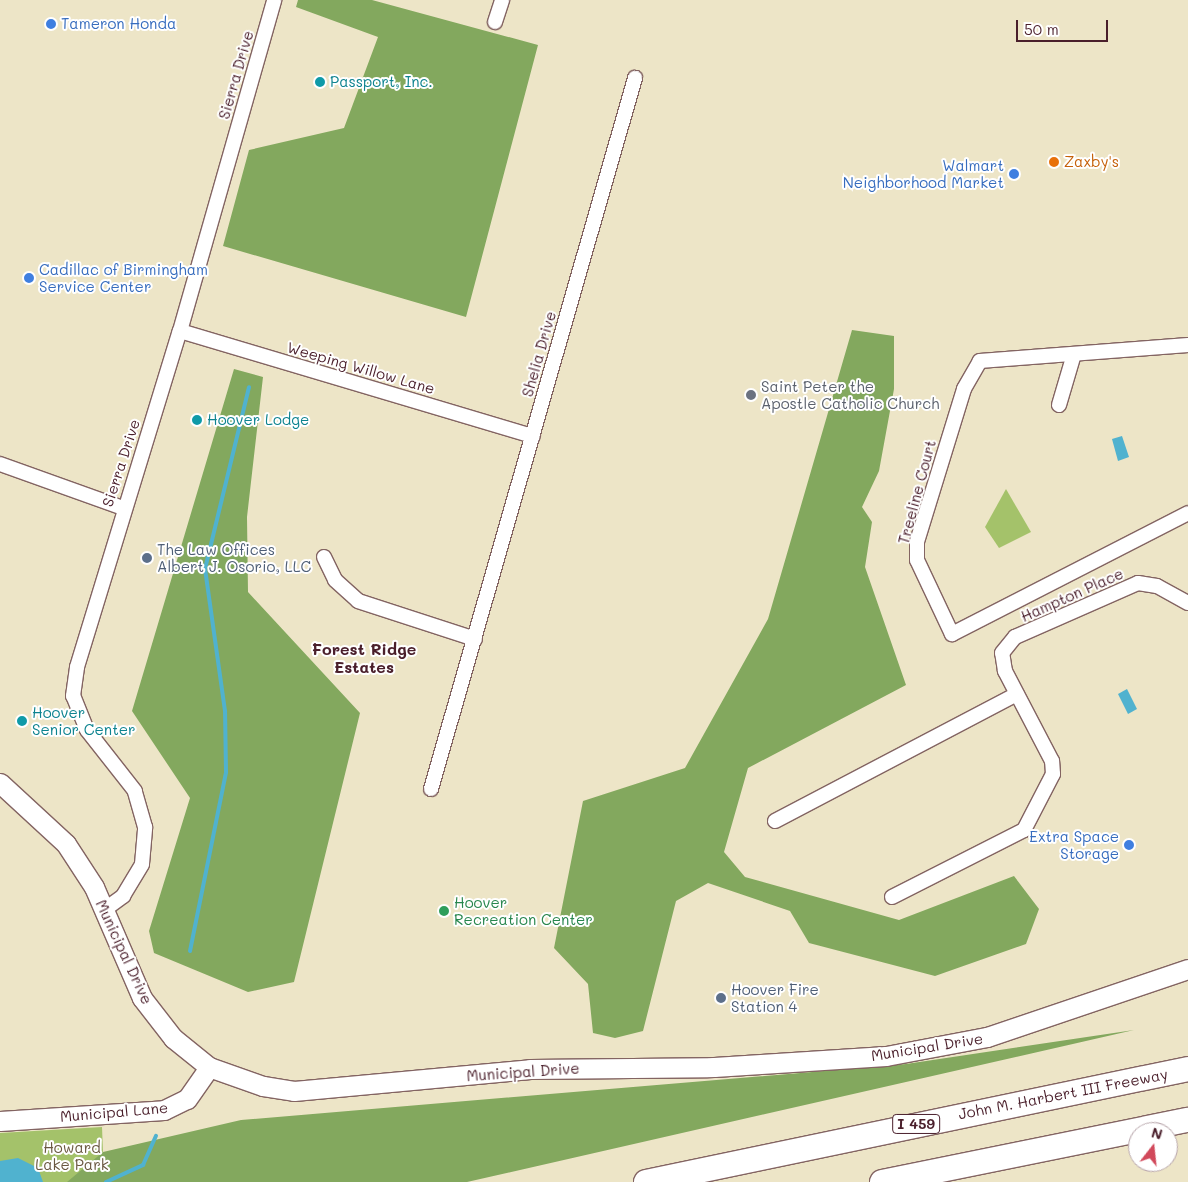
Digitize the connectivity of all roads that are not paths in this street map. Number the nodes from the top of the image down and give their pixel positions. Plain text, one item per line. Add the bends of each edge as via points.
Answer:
1 (274, 0) edge
2 (502, 0) edge
3 (495, 22) dead end
4 (635, 78) dead end
5 (180, 331) junction
6 (1188, 345) edge
7 (1074, 354) junction
8 (1059, 405) dead end
9 (533, 436) junction
10 (0, 464) edge
11 (123, 508) junction
12 (1188, 513) edge
13 (324, 557) dead end
14 (1188, 603) edge
15 (475, 639) junction
16 (1017, 694) junction
17 (0, 783) edge
18 (431, 789) dead end
19 (775, 821) dead end
20 (892, 897) dead end
21 (104, 910) junction
22 (1188, 969) edge
23 (209, 1067) junction
24 (1188, 1069) edge
25 (0, 1120) edge
26 (1188, 1120) edge
27 (646, 1182) edge
28 (882, 1182) edge

1 - 5 street, Sierra Drive
2 - 3 street
4 - 9 street, Shelia Drive
5 - 9 street, Weeping Willow Lane
5 - 11 street, Sierra Drive
6 - 7 street, Treeline Court
7 - 8 street
7 - 12 street, Treeline Court via 980,360 969,376 917,542 917,560 952,634
9 - 15 street, Shelia Drive
10 - 11 street
11 - 21 street, Sierra Drive via 73,696 87,730 134,791 146,827 142,864 123,896
13 - 15 street via 335,580 358,601
14 - 16 street, Hampton Place via 1157,586 1138,584 1016,637 1002,653
15 - 18 street, Shelia Drive
16 - 19 street via 921,749
16 - 20 street via 1052,761 1053,774 1030,821 1024,830 984,853
17 - 21 street, Municipal Drive via 66,844
21 - 23 street, Municipal Drive via 142,998 173,1038
22 - 23 street, Municipal Drive via 988,1037 886,1056 714,1067 530,1069 294,1091 237,1079
23 - 25 street, Municipal Lane via 187,1099 164,1110
24 - 27 highway, John M. Harbert III Freeway / I 459
26 - 28 highway

